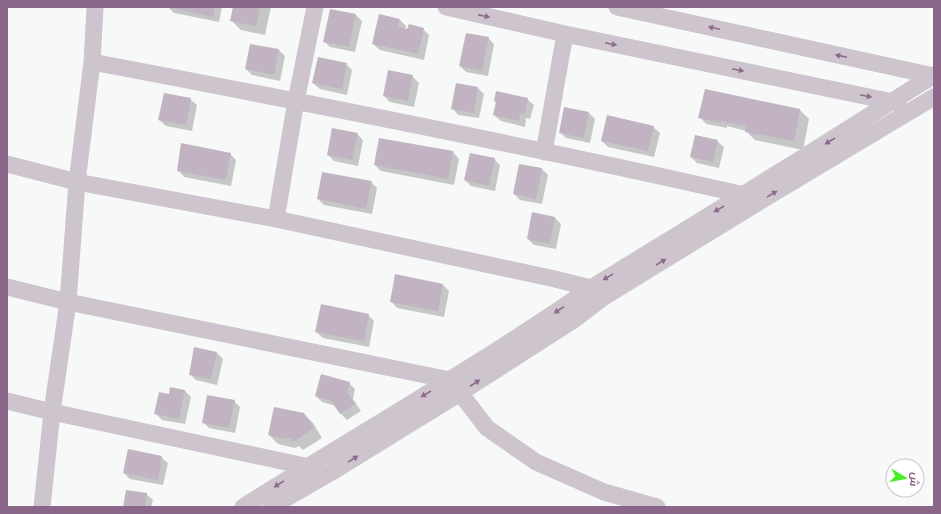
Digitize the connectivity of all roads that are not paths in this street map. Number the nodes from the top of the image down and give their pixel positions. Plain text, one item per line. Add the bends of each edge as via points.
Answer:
1 (95, 7) edge
2 (315, 7) edge
3 (446, 7) edge
4 (617, 7) edge
5 (565, 34) junction
6 (92, 62) junction
7 (934, 76) edge
8 (934, 98) edge
9 (296, 101) junction
10 (893, 102) junction
11 (919, 107) junction
12 (544, 152) junction
13 (7, 164) edge
14 (77, 182) junction
15 (748, 200) junction
16 (276, 220) junction
17 (7, 287) edge
18 (598, 292) junction
19 (68, 302) junction
20 (455, 386) junction
21 (7, 402) edge
22 (52, 412) junction
23 (308, 466) junction
24 (332, 472) junction
25 (42, 507) edge
26 (243, 507) edge
27 (271, 507) edge
28 (657, 507) edge

1 - 6 street
2 - 9 street
3 -> 5 street
7 -> 4 street
5 -> 10 street
5 - 12 street
6 - 9 street
6 - 14 street
7 - 10 street
8 - 11 street
9 - 12 street
9 - 16 street
10 - 11 street
10 -> 15 street
15 -> 11 street
12 - 15 street via 696,184
13 - 14 street
14 - 16 street
14 - 19 street
15 - 18 street
16 - 18 street via 547,277
17 - 19 street
18 - 20 street via 564,306
19 - 20 street
19 - 22 street
20 -> 23 street
24 -> 20 street
20 - 28 street via 487,428 536,462 604,492
21 - 22 street
22 - 23 street
22 - 25 street
23 - 24 street
23 -> 26 street
24 - 27 street

